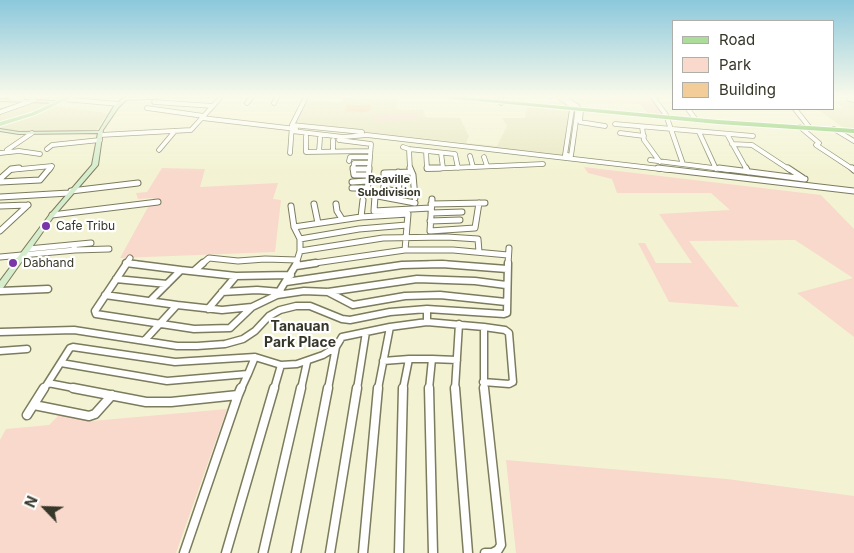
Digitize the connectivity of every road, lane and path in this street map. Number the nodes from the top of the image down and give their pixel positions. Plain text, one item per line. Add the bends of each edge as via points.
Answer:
1 (108, 123) edge
2 (198, 123) edge
3 (243, 123) edge
4 (295, 123) edge
5 (573, 123) edge
6 (585, 123) edge
7 (669, 123) edge
8 (738, 123) edge
9 (806, 123) edge
10 (615, 124) dead end
11 (605, 126) dead end
12 (642, 127) junction
13 (800, 127) junction
14 (810, 128) junction
15 (671, 129) junction
16 (834, 129) junction
17 (0, 130) edge
18 (292, 130) junction
19 (175, 131) junction
20 (854, 131) edge
21 (699, 132) junction
22 (32, 133) junction
23 (620, 134) dead end
24 (727, 134) junction
25 (100, 136) junction
26 (306, 136) junction
27 (644, 136) junction
28 (753, 136) dead end
29 (320, 138) junction
30 (334, 140) junction
31 (854, 141) edge
32 (732, 144) junction
33 (403, 147) dead end
34 (409, 149) junction
35 (47, 150) dead end
36 (159, 150) dead end
37 (370, 151) junction
38 (426, 151) junction
39 (319, 152) junction
40 (333, 152) junction
41 (0, 153) edge
42 (290, 153) dead end
43 (441, 153) junction
44 (40, 154) dead end
45 (470, 156) dead end
46 (484, 157) dead end
47 (497, 159) dead end
48 (369, 160) junction
49 (650, 160) dead end
50 (349, 161) dead end
51 (660, 162) junction
52 (544, 164) dead end
53 (683, 164) junction
54 (487, 166) junction
55 (499, 166) junction
56 (473, 167) junction
57 (443, 168) junction
58 (458, 168) junction
59 (716, 168) junction
60 (353, 169) junction
61 (369, 169) junction
62 (854, 170) edge
63 (398, 172) junction
64 (411, 172) junction
65 (748, 172) junction
66 (368, 175) junction
67 (0, 179) edge
68 (368, 181) junction
69 (352, 182) dead end
70 (138, 183) dead end
71 (352, 188) dead end
72 (367, 188) junction
73 (72, 190) junction
74 (854, 191) edge
75 (399, 192) junction
76 (415, 195) junction
77 (0, 196) edge
78 (376, 196) junction
79 (391, 199) junction
80 (363, 200) dead end
81 (158, 202) dead end
82 (463, 203) junction
83 (479, 203) junction
84 (485, 203) dead end
85 (314, 204) dead end
86 (336, 204) dead end
87 (415, 205) junction
88 (0, 206) edge
89 (291, 206) dead end
90 (431, 206) junction
91 (390, 209) junction
92 (462, 212) junction
93 (52, 214) junction
94 (360, 216) junction
95 (342, 219) junction
96 (460, 220) junction
97 (430, 221) junction
98 (318, 223) junction
99 (407, 225) junction
100 (294, 227) junction
101 (459, 229) junction
102 (0, 232) edge
103 (300, 239) junction
104 (405, 239) junction
105 (91, 243) dead end
106 (74, 248) junction
107 (109, 249) dead end
108 (405, 250) junction
109 (300, 251) junction
110 (25, 252) junction
111 (479, 252) junction
112 (0, 257) edge
113 (297, 263) junction
114 (507, 269) junction
115 (181, 270) junction
116 (194, 271) junction
117 (291, 275) junction
118 (236, 276) junction
119 (116, 280) junction
120 (286, 282) junction
121 (167, 284) junction
122 (506, 285) junction
123 (0, 286) edge
124 (48, 289) dead end
125 (0, 291) edge
126 (222, 292) junction
127 (328, 292) junction
128 (279, 294) junction
129 (105, 295) junction
130 (150, 301) junction
131 (506, 302) junction
132 (178, 305) junction
133 (252, 307) junction
134 (208, 309) junction
135 (427, 309) junction
136 (426, 322) junction
137 (160, 324) junction
138 (459, 324) junction
139 (390, 326) junction
140 (484, 327) junction
141 (0, 332) edge
142 (366, 332) junction
143 (144, 340) junction
144 (336, 347) junction
145 (27, 349) dead end
146 (0, 351) edge
147 (255, 356) junction
148 (409, 359) junction
149 (432, 359) junction
150 (457, 360) junction
151 (383, 361) junction
152 (307, 362) junction
153 (61, 363) junction
154 (281, 364) junction
155 (248, 374) junction
156 (484, 382) junction
157 (48, 383) junction
158 (112, 395) junction
159 (238, 395) junction
160 (34, 405) junction
161 (26, 415) dead end
162 (184, 553) edge
163 (226, 553) edge
164 (263, 553) edge
165 (296, 553) edge
166 (330, 553) edge
167 (363, 553) edge
168 (399, 553) edge
169 (433, 553) edge
170 (468, 553) edge
171 (485, 553) edge

1 - 25 street
2 - 19 street via 191,130
3 - 18 street
4 - 18 street
5 - 18 street via 566,155
6 - 11 street
7 - 15 street
8 - 13 highway
9 - 14 street
10 - 12 street
12 - 15 street
12 - 27 street
13 - 14 highway
13 - 62 street via 819,143 816,145
14 - 16 highway
15 - 21 street
15 - 53 street
16 - 20 highway
16 - 31 street
17 - 22 street
18 - 26 street
18 - 42 street
18 - 74 street via 343,137 387,137
19 - 25 street
19 - 36 street
21 - 24 street
21 - 59 street
22 - 25 street
22 - 41 street via 13,148
23 - 27 street
24 - 28 street
24 - 32 street
25 - 35 street via 52,145
25 - 73 street via 95,165
26 - 29 street
26 - 39 street via 306,152
27 - 51 street
29 - 30 street
29 - 39 street
30 - 37 street via 371,144
30 - 40 street
32 - 65 street
32 - 65 street via 752,145 805,179
33 - 34 street
34 - 38 street
34 - 64 street
37 - 40 street
37 - 48 street
38 - 43 street
38 - 57 street via 427,169
39 - 40 street
41 - 44 street
43 - 57 street
43 - 58 street via 455,154
45 - 56 street
46 - 54 street
47 - 55 street
48 - 50 street via 350,157
48 - 60 street via 354,163
48 - 61 street
49 - 51 street
51 - 53 street
52 - 55 street via 510,163
53 - 59 street
54 - 55 street
54 - 56 street
56 - 58 street
57 - 58 street
59 - 65 street
60 - 61 street
60 - 66 street via 354,175
61 - 66 street
63 - 64 street
63 - 75 street
63 - 75 street via 384,173 384,189
64 - 76 street
66 - 68 street
67 - 67 street via 40,180 52,166 11,169
68 - 69 street
68 - 72 street
70 - 73 street
71 - 72 street
72 - 78 street via 367,194
73 - 77 street
73 - 93 street
75 - 76 street
76 - 87 street
78 - 79 street
78 - 91 street via 374,211
79 - 87 street
79 - 91 street
80 - 94 street
81 - 93 street
82 - 83 street
82 - 90 street
82 - 92 street
83 - 84 street
83 - 101 street via 476,228
85 - 98 street
86 - 95 street
87 - 90 street
87 - 91 street
88 - 102 street via 28,205
89 - 100 street
90 - 92 street
90 - 97 street
92 - 96 street
93 - 110 street
94 - 95 street
94 - 99 street via 406,214 409,215
95 - 98 street
96 - 97 street
96 - 101 street
97 - 101 street via 430,231
98 - 100 street
99 - 103 street
99 - 104 street
100 - 103 street
103 - 109 street
104 - 108 street
104 - 109 street via 383,238
104 - 111 street via 477,239
105 - 106 street
106 - 107 street
106 - 110 street
108 - 111 street
108 - 113 street
109 - 113 street
110 - 112 street
110 - 123 street
111 - 114 street via 509,251
113 - 116 street via 209,258
113 - 117 street
114 - 120 street via 442,264 402,265
114 - 122 street
115 - 116 street
115 - 119 street via 128,261
115 - 121 street
116 - 118 street
117 - 118 street
117 - 120 street
118 - 126 street
119 - 121 street
119 - 129 street
120 - 128 street
121 - 130 street
122 - 127 street via 475,280 417,279
122 - 131 street
124 - 125 street
126 - 128 street via 257,290
126 - 134 street
127 - 128 street via 304,290
127 - 131 street via 353,305 405,296 440,295
128 - 133 street
129 - 130 street
129 - 137 street via 96,314
130 - 132 street
131 - 135 street via 507,313 504,314
132 - 134 street
132 - 137 street
133 - 134 street
133 - 137 street via 230,328 194,329
135 - 136 street
135 - 143 street via 350,320 310,306 296,306 269,316 243,339 225,344 177,346
136 - 138 street
136 - 139 street
137 - 143 street
138 - 140 street
138 - 150 street
139 - 142 street
139 - 151 street
140 - 156 street
140 - 156 street via 509,333 513,382
141 - 143 street via 74,330
142 - 144 street via 342,337
142 - 166 street
144 - 152 street
144 - 165 street
145 - 146 street
147 - 153 street via 209,362 175,362 76,346 70,348
147 - 154 street
147 - 155 street
148 - 149 street
148 - 151 street
148 - 168 street via 402,394
149 - 150 street
149 - 169 street via 428,395
150 - 170 street via 456,396
151 - 167 street via 377,394
152 - 154 street
152 - 164 street
153 - 155 street via 167,381
153 - 157 street
154 - 163 street
155 - 159 street
156 - 171 street via 501,544 498,550
157 - 158 street
157 - 160 street
158 - 159 street via 154,402
158 - 160 street via 95,414 89,416
159 - 162 street
160 - 161 street

